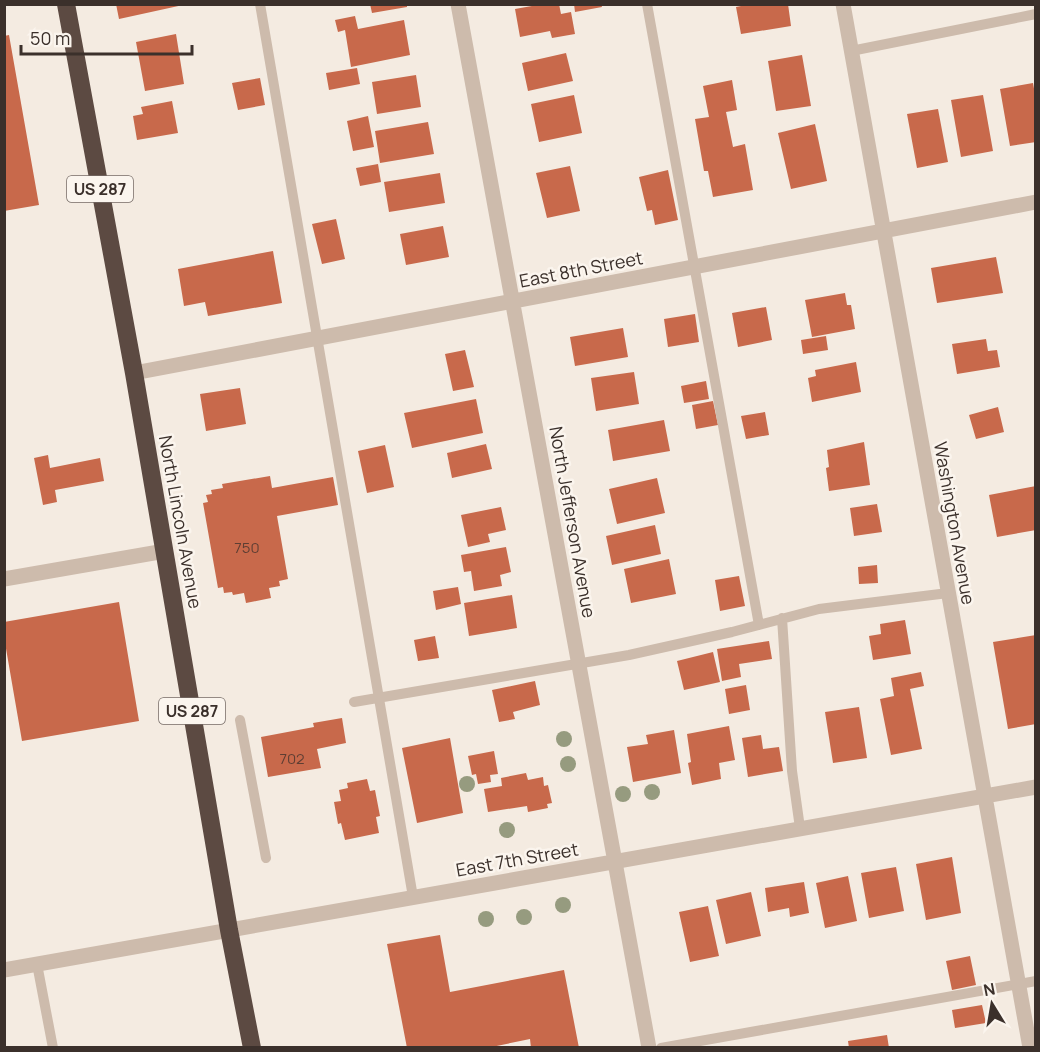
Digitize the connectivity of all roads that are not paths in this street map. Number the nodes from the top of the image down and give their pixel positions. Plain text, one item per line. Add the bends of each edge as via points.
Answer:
1 (66, 4) edge
2 (260, 4) edge
3 (458, 4) edge
4 (647, 4) edge
5 (843, 4) edge
6 (1035, 14) edge
7 (851, 51) junction
8 (1035, 202) edge
9 (884, 231) junction
10 (694, 267) junction
11 (513, 301) junction
12 (316, 339) junction
13 (134, 374) junction
14 (165, 551) junction
15 (4, 579) edge
16 (948, 593) junction
17 (782, 618) junction
18 (759, 625) junction
19 (579, 664) junction
20 (379, 698) junction
21 (354, 702) dead end
22 (240, 720) dead end
23 (1035, 787) edge
24 (983, 796) junction
25 (800, 828) junction
26 (266, 858) dead end
27 (615, 861) junction
28 (413, 897) junction
29 (229, 930) junction
30 (37, 964) junction
31 (4, 970) edge
32 (1035, 981) edge
33 (1018, 984) junction
34 (53, 1047) edge
35 (252, 1047) edge
36 (649, 1047) edge
37 (661, 1047) edge
38 (1030, 1047) edge

1 - 13 highway, North Lincoln Avenue / US 287
2 - 12 lane
3 - 11 street, North Jefferson Avenue
4 - 10 lane
5 - 7 street, Washington Avenue
6 - 7 lane
7 - 9 street, Washington Avenue
8 - 9 street, East 8th Street
9 - 10 street, East 8th Street
9 - 16 street, Washington Avenue
10 - 11 street, East 8th Street
10 - 18 lane
11 - 12 street, East 8th Street
11 - 19 street, North Jefferson Avenue
12 - 13 street, East 8th Street
12 - 20 lane
13 - 14 highway, North Lincoln Avenue / US 287
14 - 15 street
14 - 29 highway, North Lincoln Avenue / US 287
16 - 17 lane via 819,609
16 - 24 street, Washington Avenue
17 - 18 lane
17 - 25 lane via 792,771
18 - 19 lane
19 - 20 lane
19 - 27 street, North Jefferson Avenue
20 - 21 lane
20 - 28 lane
22 - 26 lane
23 - 24 street, East 7th Street
24 - 25 street, East 7th Street
24 - 33 street, Washington Avenue
25 - 27 street, East 7th Street
27 - 28 street, East 7th Street
27 - 36 street, North Jefferson Avenue
28 - 29 street, East 7th Street
29 - 30 street, East 7th Street
29 - 35 highway, North Lincoln Avenue / US 287
30 - 31 street, East 7th Street
30 - 34 lane
32 - 33 lane
33 - 37 lane
33 - 38 street, Washington Avenue

